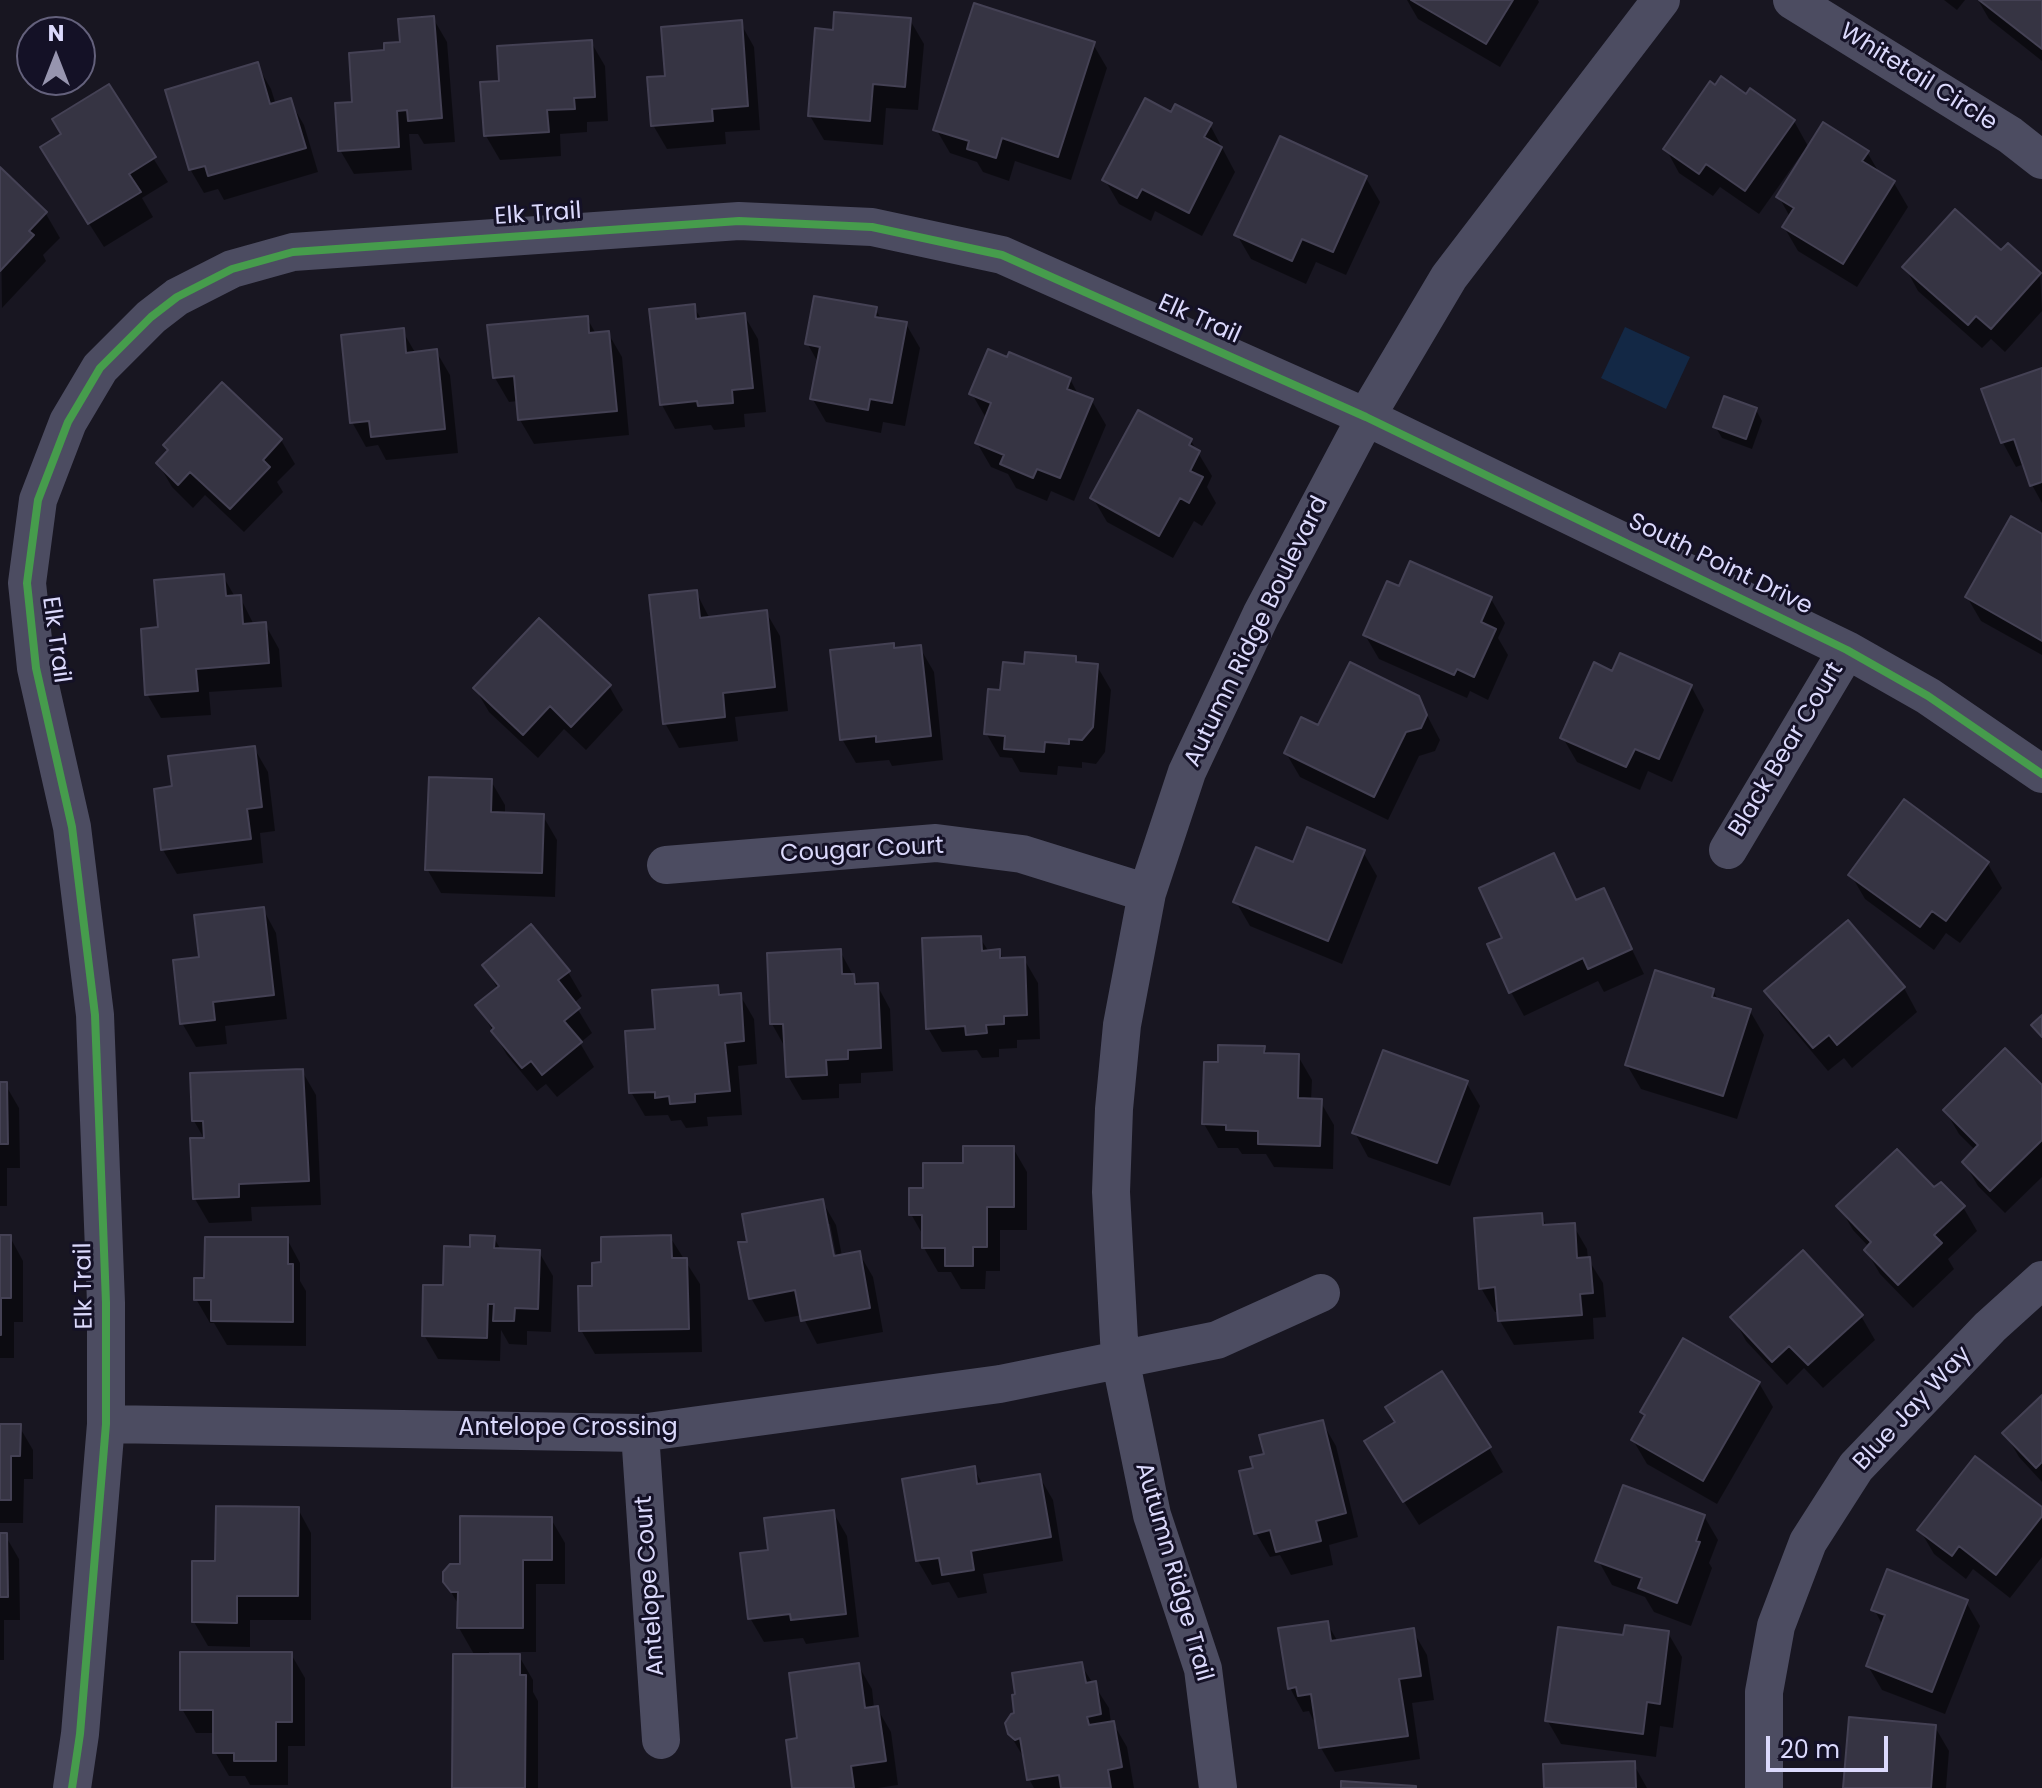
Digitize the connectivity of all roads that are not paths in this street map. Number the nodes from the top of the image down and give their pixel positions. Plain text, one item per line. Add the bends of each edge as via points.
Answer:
1 (1661, 0) edge
2 (1792, 0) edge
3 (2042, 160) edge
4 (1366, 417) junction
5 (1847, 650) junction
6 (2042, 774) edge
7 (1728, 850) dead end
8 (666, 865) dead end
9 (1147, 893) junction
10 (2042, 1280) edge
11 (1321, 1293) dead end
12 (1120, 1358) junction
13 (106, 1424) junction
14 (640, 1433) junction
15 (661, 1740) dead end
16 (72, 1788) edge
17 (1218, 1788) edge
18 (1764, 1788) edge

1 - 4 street, Autumn Ridge Boulevard via 1449,277
2 - 3 street, Whitetail Circle
4 - 5 street, South Point Drive
4 - 9 street, Autumn Ridge Boulevard via 1261,615 1187,772
4 - 13 street, Elk Trail via 1002,255 872,227 739,221 293,252 232,269 151,317 100,368 68,422 38,500 27,583 36,668 72,827 95,1015
5 - 6 street, South Point Drive via 1928,696
5 - 7 street, Black Bear Court
8 - 9 street, Cougar Court via 936,843 1022,854
9 - 12 street, Autumn Ridge Boulevard via 1122,1025 1114,1109 1111,1192
10 - 18 street, Blue Jay Way via 1856,1467 1808,1542 1776,1626 1764,1692
11 - 12 street, Antelope Crossing via 1217,1340
12 - 14 street, Antelope Crossing via 1000,1384
12 - 17 street, Autumn Ridge Trail via 1152,1515 1203,1669
13 - 14 street, Antelope Crossing
13 - 16 street, Elk Trail
14 - 15 street, Antelope Court

